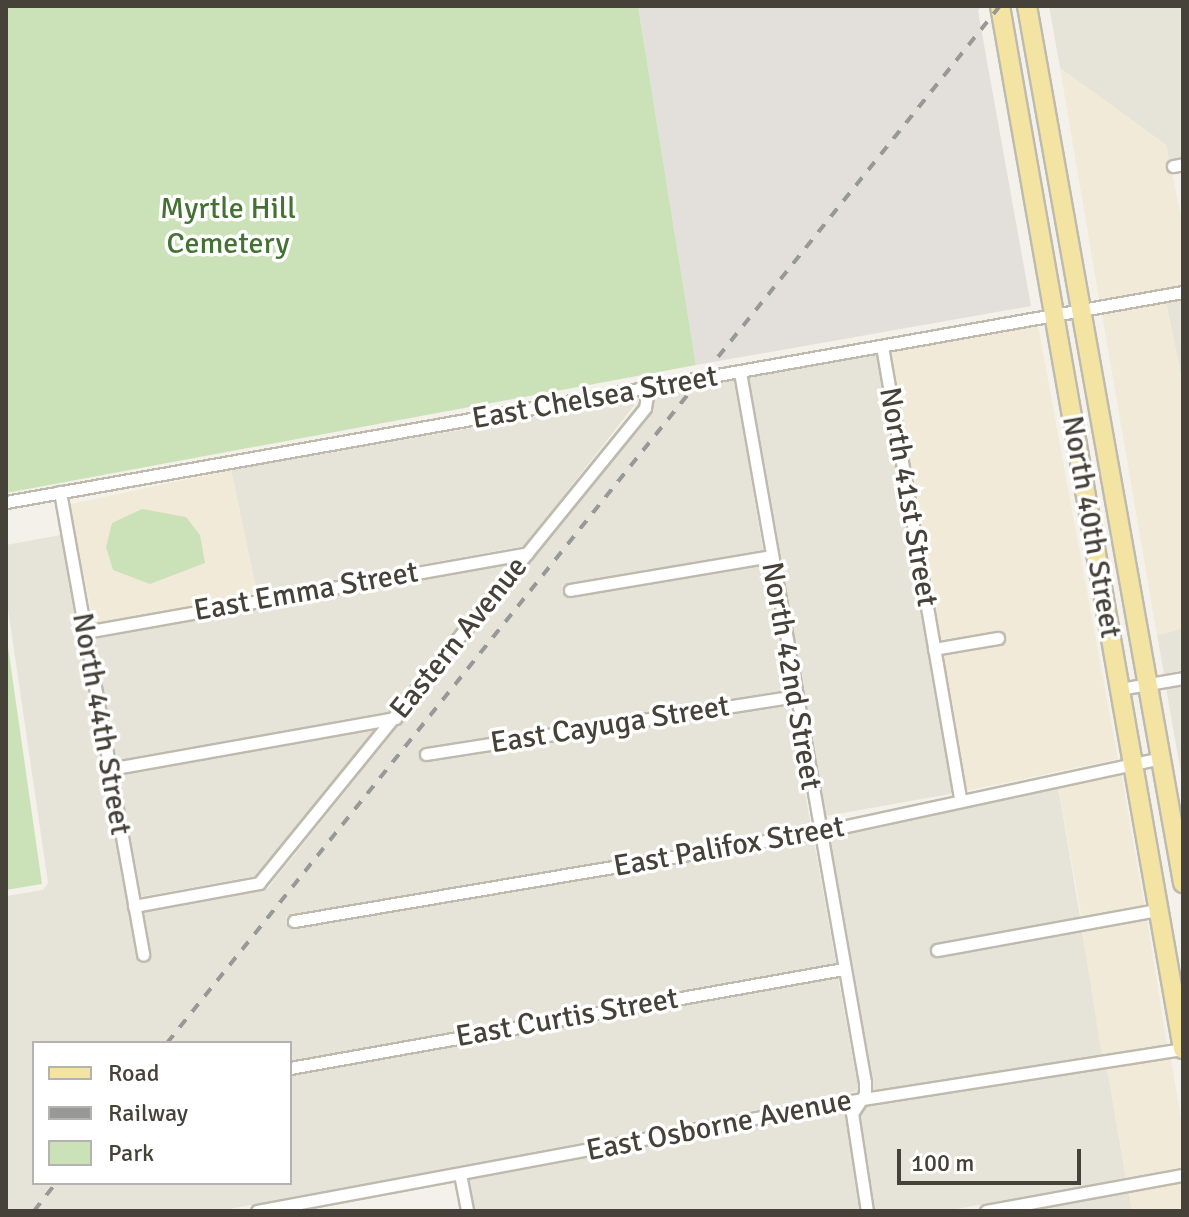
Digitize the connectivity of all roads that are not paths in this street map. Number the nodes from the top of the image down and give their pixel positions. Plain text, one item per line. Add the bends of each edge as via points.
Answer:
1 (1000, 6) edge
2 (1027, 6) edge
3 (1042, 79) junction
4 (1013, 84) junction
5 (1183, 292) edge
6 (1082, 310) junction
7 (1054, 315) junction
8 (882, 346) junction
9 (740, 372) junction
10 (648, 389) junction
11 (60, 492) junction
12 (6, 502) edge
13 (1116, 503) junction
14 (1087, 509) junction
15 (527, 553) junction
16 (771, 556) junction
17 (570, 590) dead end
18 (1136, 613) junction
19 (1107, 618) junction
20 (85, 632) junction
21 (998, 638) dead end
22 (934, 649) junction
23 (1183, 678) edge
24 (1148, 684) junction
25 (1120, 689) junction
26 (795, 696) junction
27 (395, 718) junction
28 (426, 754) dead end
29 (1161, 758) junction
30 (1132, 763) junction
31 (109, 769) junction
32 (960, 799) junction
33 (819, 832) junction
34 (1183, 883) edge
35 (134, 906) junction
36 (1158, 910) junction
37 (294, 921) dead end
38 (937, 950) dead end
39 (143, 955) dead end
40 (843, 969) junction
41 (1183, 1049) edge
42 (292, 1068) edge
43 (860, 1100) junction
44 (460, 1174) junction
45 (1183, 1175) edge
46 (257, 1211) edge
47 (467, 1211) edge
48 (867, 1211) edge
49 (986, 1211) edge

1 - 4 main road, North 40th Street
2 - 3 main road, North 40th Street
3 - 4 street
3 - 6 main road, North 40th Street
4 - 7 main road, North 40th Street
5 - 6 street, East Chelsea Street
6 - 7 street, East Chelsea Street
6 - 13 main road, North 40th Street
7 - 8 street, East Chelsea Street
7 - 14 main road, North 40th Street
8 - 9 street, East Chelsea Street
8 - 22 street, North 41st Street
9 - 10 street, East Chelsea Street
9 - 16 street, North 42nd Street
10 - 11 street, East Chelsea Street
10 - 15 street, Eastern Avenue via 645,408
11 - 12 street, East Chelsea Street
11 - 20 street, North 44th Street
13 - 14 street
13 - 18 main road, North 40th Street
14 - 19 main road, North 40th Street
15 - 20 street, East Emma Street
15 - 27 street, Eastern Avenue
16 - 17 street
16 - 26 street, North 42nd Street
18 - 19 street
18 - 24 main road, North 40th Street
19 - 25 main road, North 40th Street
20 - 31 street, North 44th Street
21 - 22 street
22 - 32 street, North 41st Street
23 - 24 street
24 - 25 street
24 - 29 main road, North 40th Street
25 - 30 main road, North 40th Street
26 - 28 street, East Cayuga Street
26 - 33 street, North 42nd Street
27 - 31 street
27 - 35 street, Eastern Avenue via 259,883
29 - 30 street, East Palifox Street
29 - 34 main road, North 40th Street
30 - 32 street, East Palifox Street
30 - 36 main road, North 40th Street
31 - 35 street, North 44th Street
32 - 33 street, East Palifox Street
33 - 37 street, East Palifox Street
33 - 40 street, North 42nd Street
35 - 39 street, North 44th Street
36 - 38 street
36 - 41 main road, North 40th Street
40 - 42 street, East Curtis Street
40 - 43 street, North 42nd Street via 865,1082
41 - 43 street, East Osborne Avenue
43 - 44 street, East Osborne Avenue
43 - 48 street, North 42nd Street via 852,1113
44 - 46 street, East Osborne Avenue
44 - 47 street
45 - 49 street

